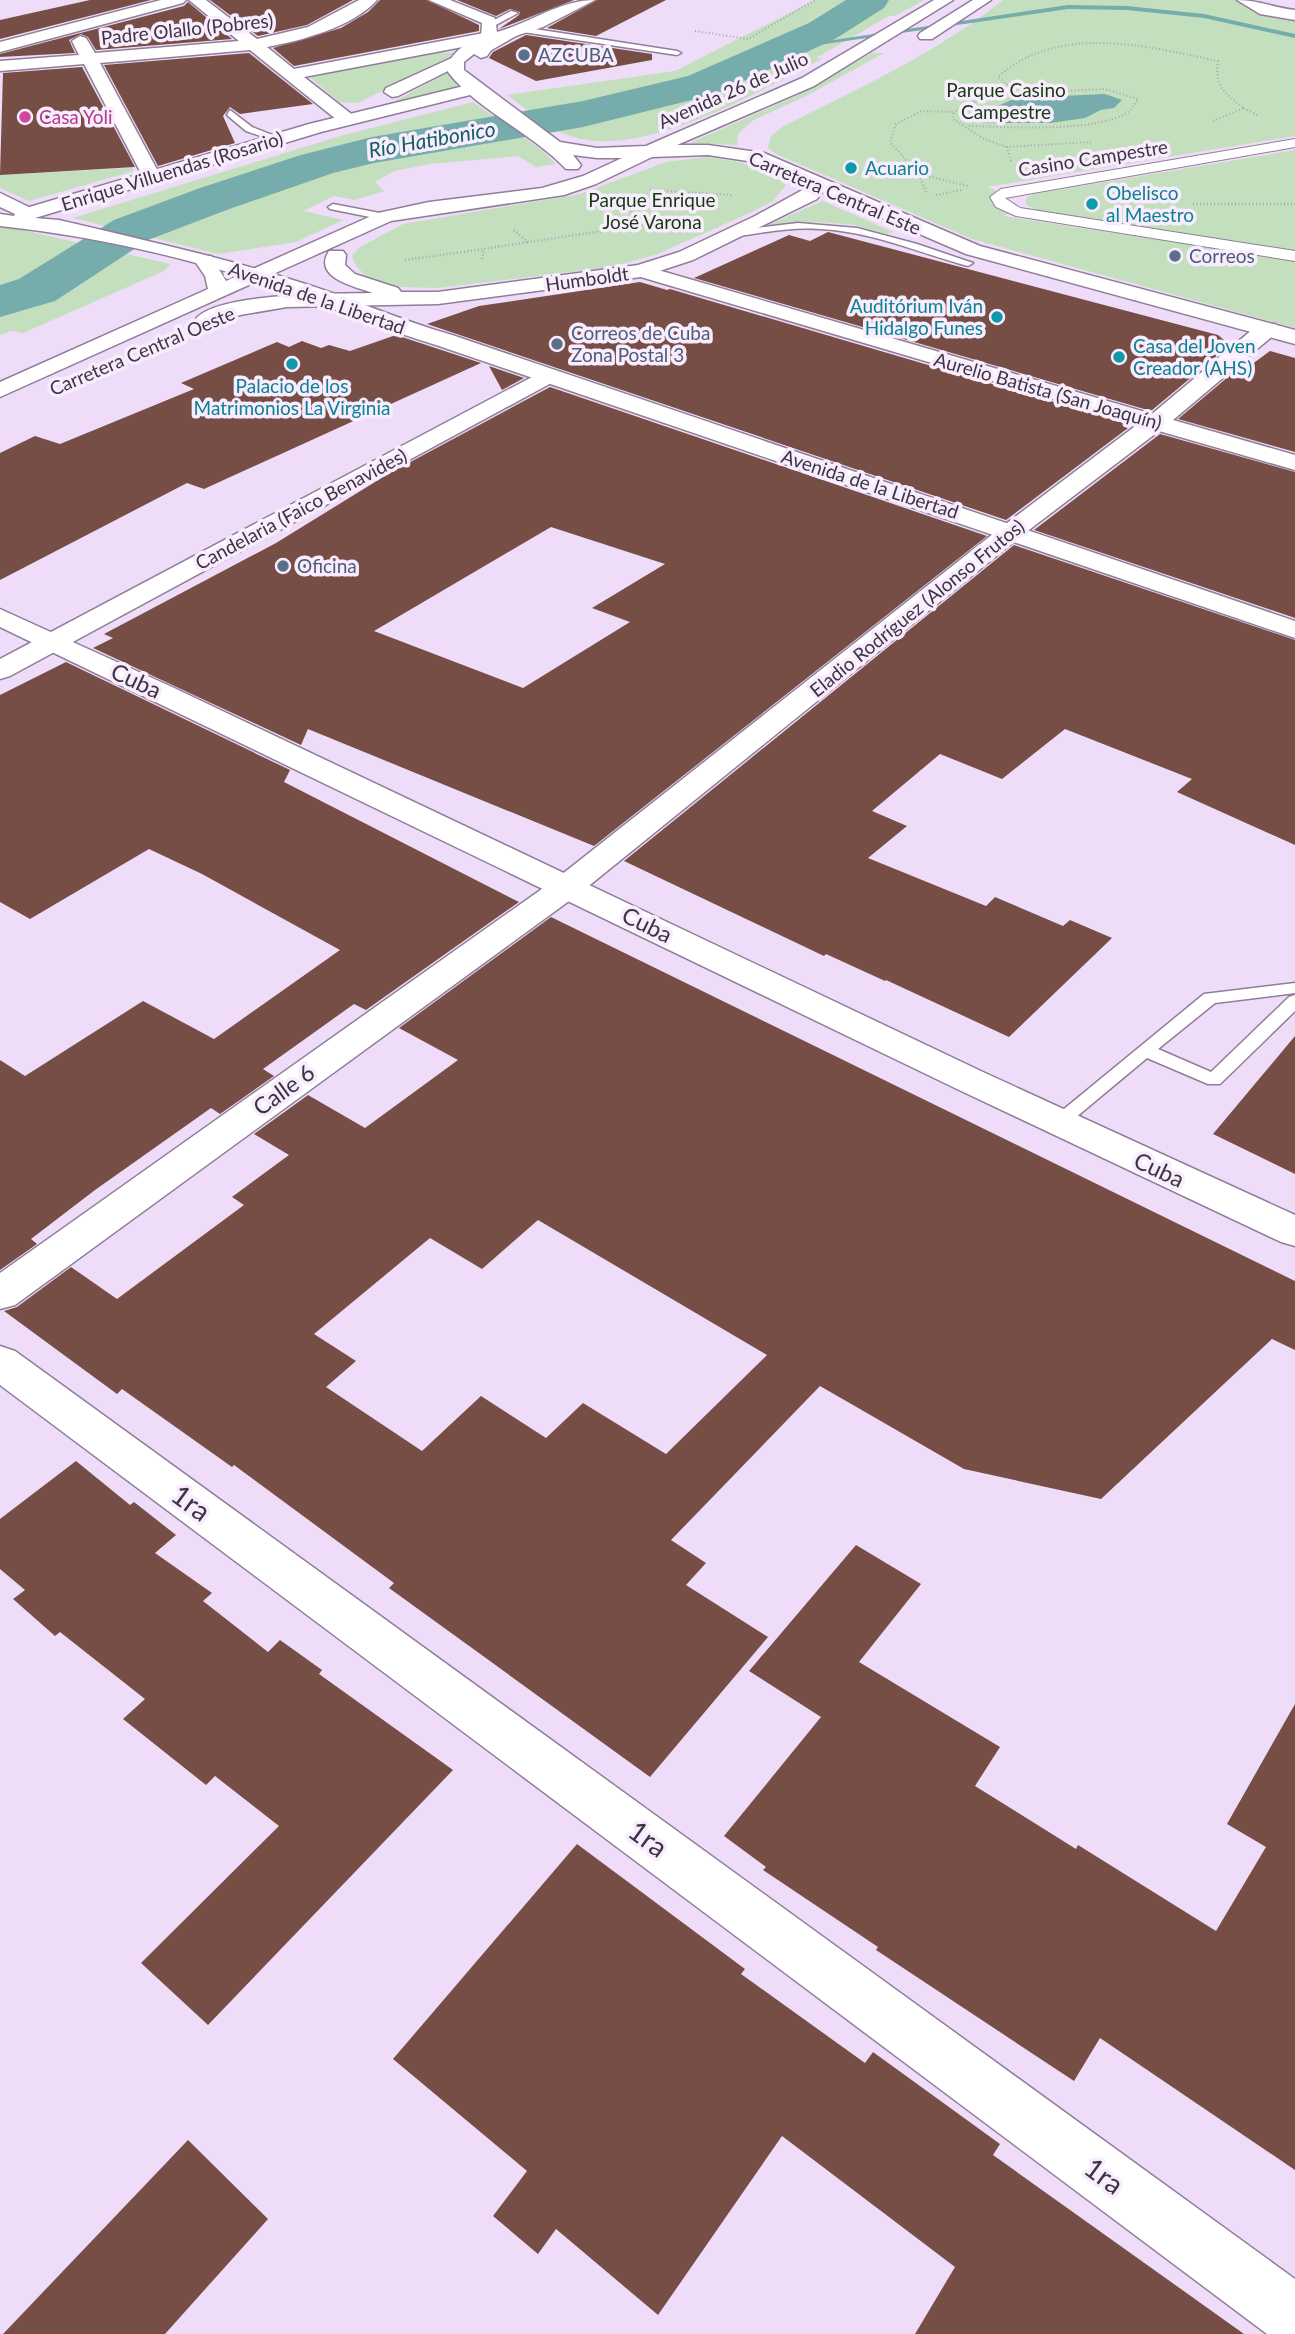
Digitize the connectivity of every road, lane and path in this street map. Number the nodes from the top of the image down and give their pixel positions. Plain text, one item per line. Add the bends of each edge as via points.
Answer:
1 (178, 0) edge
2 (197, 0) edge
3 (369, 0) edge
4 (437, 0) edge
5 (587, 0) edge
6 (815, 0) edge
7 (945, 0) edge
8 (1245, 0) edge
9 (976, 4) edge
10 (514, 13) dead end
11 (1295, 16) edge
12 (71, 28) junction
13 (522, 29) junction
14 (489, 30) junction
15 (695, 31) dead end
16 (916, 43) dead end
17 (252, 45) junction
18 (0, 47) edge
19 (677, 52) dead end
20 (92, 60) junction
21 (456, 61) junction
22 (0, 66) edge
23 (293, 74) junction
24 (475, 88) junction
25 (1017, 93) junction
26 (954, 112) junction
27 (230, 113) dead end
28 (344, 118) junction
29 (1208, 122) dead end
30 (968, 126) junction
31 (278, 139) junction
32 (548, 142) junction
33 (1099, 142) dead end
34 (1295, 143) edge
35 (1007, 147) junction
36 (646, 153) junction
37 (918, 173) junction
38 (152, 177) junction
39 (811, 181) junction
40 (1040, 186) junction
41 (571, 187) junction
42 (972, 187) dead end
43 (644, 191) dead end
44 (928, 197) dead end
45 (0, 199) edge
46 (792, 204) junction
47 (1187, 204) dead end
48 (1295, 204) edge
49 (333, 207) dead end
50 (28, 214) junction
51 (385, 217) junction
52 (0, 219) edge
53 (365, 225) junction
54 (60, 226) junction
55 (512, 228) dead end
56 (732, 234) junction
57 (484, 249) dead end
58 (336, 255) junction
59 (1295, 256) edge
60 (197, 259) junction
61 (394, 261) dead end
62 (968, 263) dead end
63 (641, 271) junction
64 (257, 275) junction
65 (219, 293) junction
66 (321, 297) junction
67 (451, 297) junction
68 (1267, 330) junction
69 (1295, 337) edge
70 (444, 340) junction
71 (547, 376) junction
72 (0, 390) edge
73 (13, 408) dead end
74 (1156, 422) junction
75 (1295, 463) edge
76 (1012, 531) junction
77 (0, 617) edge
78 (1295, 630) edge
79 (54, 642) junction
80 (0, 670) edge
81 (568, 886) junction
82 (1295, 988) edge
83 (1295, 1001) edge
84 (1146, 1051) junction
85 (1056, 1123) junction
86 (1295, 1233) edge
87 (0, 1294) edge
88 (0, 1362) edge
89 (1295, 2317) edge

1 - 12 main road
2 - 17 main road
3 - 17 main road, Padre Olallo (Pobres) via 309,34
4 - 14 main road
5 - 13 main road, Enrique Villuendas (Rosario)
6 - 15 path via 748,39
7 - 36 main road, Avenida 26 de Julio via 761,105
8 - 11 main road via 1265,11
9 - 16 main road
10 - 14 lane
12 - 18 main road
12 - 20 main road
13 - 14 main road, Enrique Villuendas (Rosario)
13 - 19 lane
14 - 21 main road, Enrique Villuendas (Rosario)
14 - 23 main road, Enrique Villuendas (Rosario)
14 - 24 main road via 471,64
17 - 20 main road, Padre Olallo (Pobres)
17 - 23 main road
20 - 22 main road, Padre Olallo (Pobres)
20 - 38 main road
21 - 24 main road via 456,72
21 - 28 main road, Enrique Villuendas (Rosario)
23 - 28 main road
24 - 28 main road, Enrique Villuendas (Rosario)
24 - 32 main road
25 - 26 path via 973,102
25 - 29 path via 999,77 1017,60 1059,45 1126,44 1218,61 1214,76 1219,89 1244,108
25 - 30 path via 1105,89 1138,99 1130,111 1106,120 1039,128
26 - 30 path via 953,119
26 - 37 path via 922,111 896,124 890,142
27 - 31 lane via 249,129
28 - 31 main road, Enrique Villuendas (Rosario)
30 - 35 path via 984,139
31 - 38 main road, Enrique Villuendas (Rosario)
32 - 36 main road via 597,153
32 - 41 main road via 581,177
33 - 35 path
34 - 40 street, Casino Campestre
35 - 40 path via 1012,164
36 - 39 main road, Carretera Central Este via 755,149
36 - 41 main road, Carretera Central Este
37 - 42 path
37 - 44 path
38 - 50 main road, Enrique Villuendas (Rosario)
39 - 46 main road, Humboldt via 815,188 810,195
39 - 68 main road, Carretera Central Este via 974,250
40 - 59 street, Casino Campestre via 1000,193 998,201 1016,212
41 - 51 main road, Carretera Central Este
41 - 55 path via 664,222 528,242
43 - 46 path via 716,192
45 - 50 main road
46 - 56 main road, Humboldt
47 - 48 path
49 - 51 lane
50 - 52 main road, Enrique Villuendas (Rosario)
50 - 54 main road
51 - 53 main road, Carretera Central Este
52 - 54 main road
53 - 58 main road
53 - 64 main road, Carretera Central Este
54 - 60 main road, Avenida de la Libertad
56 - 62 lane via 819,226 845,229
56 - 63 main road, Humboldt
57 - 61 path
58 - 66 main road via 311,284
58 - 67 main road via 335,267 348,278 402,295
60 - 64 main road, Avenida de la Libertad
60 - 65 main road via 215,276
63 - 67 main road, Humboldt
63 - 74 main road, Aurelio Batista (San Joaquín)
64 - 65 main road, Carretera Central Oeste
64 - 66 main road, Avenida de la Libertad
65 - 72 main road, Carretera Central Oeste
66 - 67 main road, Humboldt
66 - 70 main road, Avenida de la Libertad
66 - 73 main road, Carretera Central Oeste via 259,304 216,316
67 - 70 main road, Avenida de la Libertad via 431,307 429,315
68 - 69 main road, Carretera Central Este
68 - 74 main road, Eladio Rodríguez (Alonso Frutos)
70 - 71 main road, Avenida de la Libertad
71 - 76 main road, Avenida de la Libertad
71 - 79 main road, Candelaria (Faico Benavides)
74 - 75 main road, Aurelio Batista (San Joaquín)
74 - 76 main road, Eladio Rodríguez (Alonso Frutos)
76 - 78 main road, Avenida de la Libertad
76 - 81 main road, Eladio Rodríguez (Alonso Frutos)
77 - 79 main road, Cuba
79 - 80 main road, Candelaria (Faico Benavides)
79 - 81 main road, Cuba
81 - 85 main road, Cuba
81 - 87 main road, Calle 6
82 - 84 lane via 1210,998
83 - 84 lane via 1214,1080
84 - 85 lane
85 - 86 main road, Cuba
88 - 89 main road, 1ra

